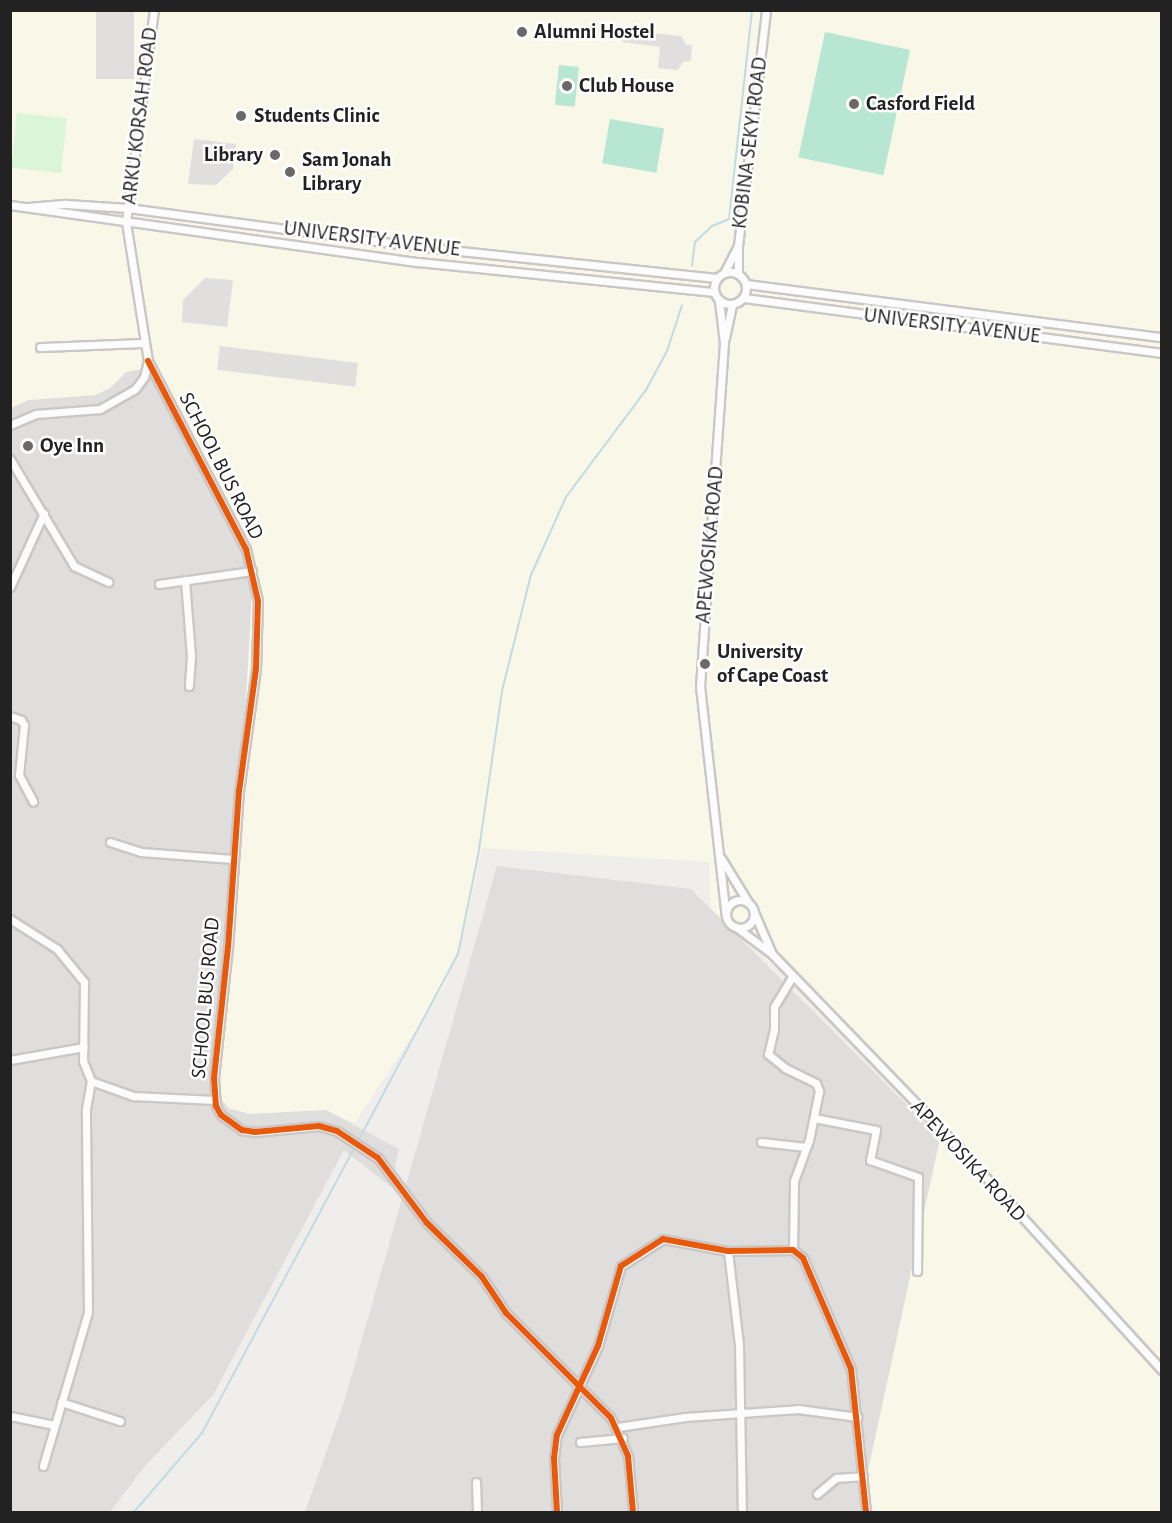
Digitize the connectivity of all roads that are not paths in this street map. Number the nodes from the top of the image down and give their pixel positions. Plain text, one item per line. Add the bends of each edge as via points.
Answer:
1 (154, 10) edge
2 (766, 10) edge
3 (10, 205) edge
4 (28, 207) junction
5 (128, 208) junction
6 (126, 222) junction
7 (738, 246) junction
8 (724, 273) junction
9 (738, 274) junction
10 (716, 278) junction
11 (746, 284) junction
12 (714, 292) junction
13 (744, 298) junction
14 (719, 301) junction
15 (732, 304) junction
16 (1161, 337) edge
17 (145, 343) junction
18 (724, 343) junction
19 (39, 347) dead end
20 (1161, 353) edge
21 (148, 361) junction
22 (10, 425) edge
23 (10, 459) edge
24 (44, 513) junction
25 (252, 571) junction
26 (185, 580) junction
27 (109, 582) dead end
28 (159, 584) dead end
29 (10, 586) edge
30 (189, 686) dead end
31 (10, 716) edge
32 (33, 801) dead end
33 (110, 842) dead end
34 (718, 853) junction
35 (233, 859) junction
36 (751, 907) junction
37 (726, 916) junction
38 (10, 919) edge
39 (736, 927) junction
40 (772, 954) junction
41 (792, 977) junction
42 (84, 1047) junction
43 (10, 1060) edge
44 (91, 1081) junction
45 (215, 1100) junction
46 (814, 1118) junction
47 (761, 1142) dead end
48 (806, 1147) junction
49 (793, 1250) junction
50 (728, 1251) junction
51 (917, 1271) dead end
52 (1161, 1370) edge
53 (579, 1385) junction
54 (61, 1402) junction
55 (740, 1412) junction
56 (10, 1416) edge
57 (857, 1417) junction
58 (120, 1421) dead end
59 (54, 1425) junction
60 (618, 1427) junction
61 (623, 1438) junction
62 (580, 1442) dead end
63 (43, 1466) dead end
64 (863, 1476) junction
65 (476, 1482) dead end
66 (817, 1494) dead end
67 (477, 1512) edge
68 (556, 1512) edge
69 (633, 1512) edge
70 (742, 1512) edge
71 (866, 1512) edge

1 - 5 street, ARKU KORSAH ROAD
2 - 7 street, KOBINA SEKYI ROAD
3 - 4 street, UNIVERSITY AVENUE
4 - 5 street, UNIVERSITY AVENUE via 36,204
4 - 6 street, UNIVERSITY AVENUE
5 - 6 street, ARKU KORSAH ROAD
5 - 10 street, UNIVERSITY AVENUE via 422,247
6 - 12 street, UNIVERSITY AVENUE via 418,262
6 - 17 street, ARKU KORSAH ROAD
7 - 8 street, KOBINA SEKYI ROAD
7 - 9 street
8 - 9 street
8 - 10 street
9 - 11 street
10 - 12 street
11 - 13 street
11 - 16 street, UNIVERSITY AVENUE
12 - 14 street
13 - 15 street
13 - 20 street, UNIVERSITY AVENUE
14 - 15 street
14 - 18 street
15 - 18 street
17 - 19 street
17 - 21 street, SCHOOL BUS ROAD
18 - 34 street, APEWOSIKA ROAD via 700,686
21 - 22 street via 135,389 118,401 100,409 36,414
21 - 25 street, SCHOOL BUS ROAD via 246,549
23 - 24 street
24 - 27 street via 74,566
24 - 29 street
25 - 26 street
25 - 35 street, SCHOOL BUS ROAD via 258,601 256,669
26 - 28 street
26 - 30 street via 191,656
31 - 32 street via 24,725 19,775
33 - 35 street via 141,852
34 - 36 street, APEWOSIKA ROAD
34 - 37 street, APEWOSIKA ROAD
35 - 45 street, SCHOOL BUS ROAD
36 - 37 street via 744,901 733,902
36 - 39 street via 750,923
36 - 40 street, APEWOSIKA ROAD
37 - 39 street
38 - 42 street via 57,949 84,982
39 - 40 street, APEWOSIKA ROAD
40 - 41 street, APEWOSIKA ROAD
41 - 46 street via 774,1007 768,1054 785,1068 816,1083 819,1091
41 - 52 street, APEWOSIKA ROAD via 961,1150
42 - 43 street
42 - 44 street via 84,1071
44 - 45 street via 133,1096
44 - 54 street via 86,1109 88,1312
45 - 53 street, SCHOOL BUS ROAD via 221,1115 242,1130 319,1126 362,1147 385,1166 427,1223 482,1277 506,1312
46 - 48 street
46 - 51 street via 876,1130 870,1160 918,1177
47 - 48 street
48 - 49 street via 794,1181
49 - 50 street
49 - 57 street via 806,1263 846,1350
50 - 53 street via 663,1239 623,1264 598,1346
50 - 55 street via 738,1328
53 - 60 street, SCHOOL BUS ROAD
53 - 68 street via 557,1436
54 - 58 street
54 - 59 street
55 - 57 street via 798,1409
55 - 60 street
55 - 70 street
56 - 59 street
57 - 64 street
59 - 63 street
60 - 61 street, SCHOOL BUS ROAD
61 - 62 street
61 - 69 street, SCHOOL BUS ROAD via 630,1463
64 - 66 street via 837,1478
64 - 71 street
65 - 67 street

